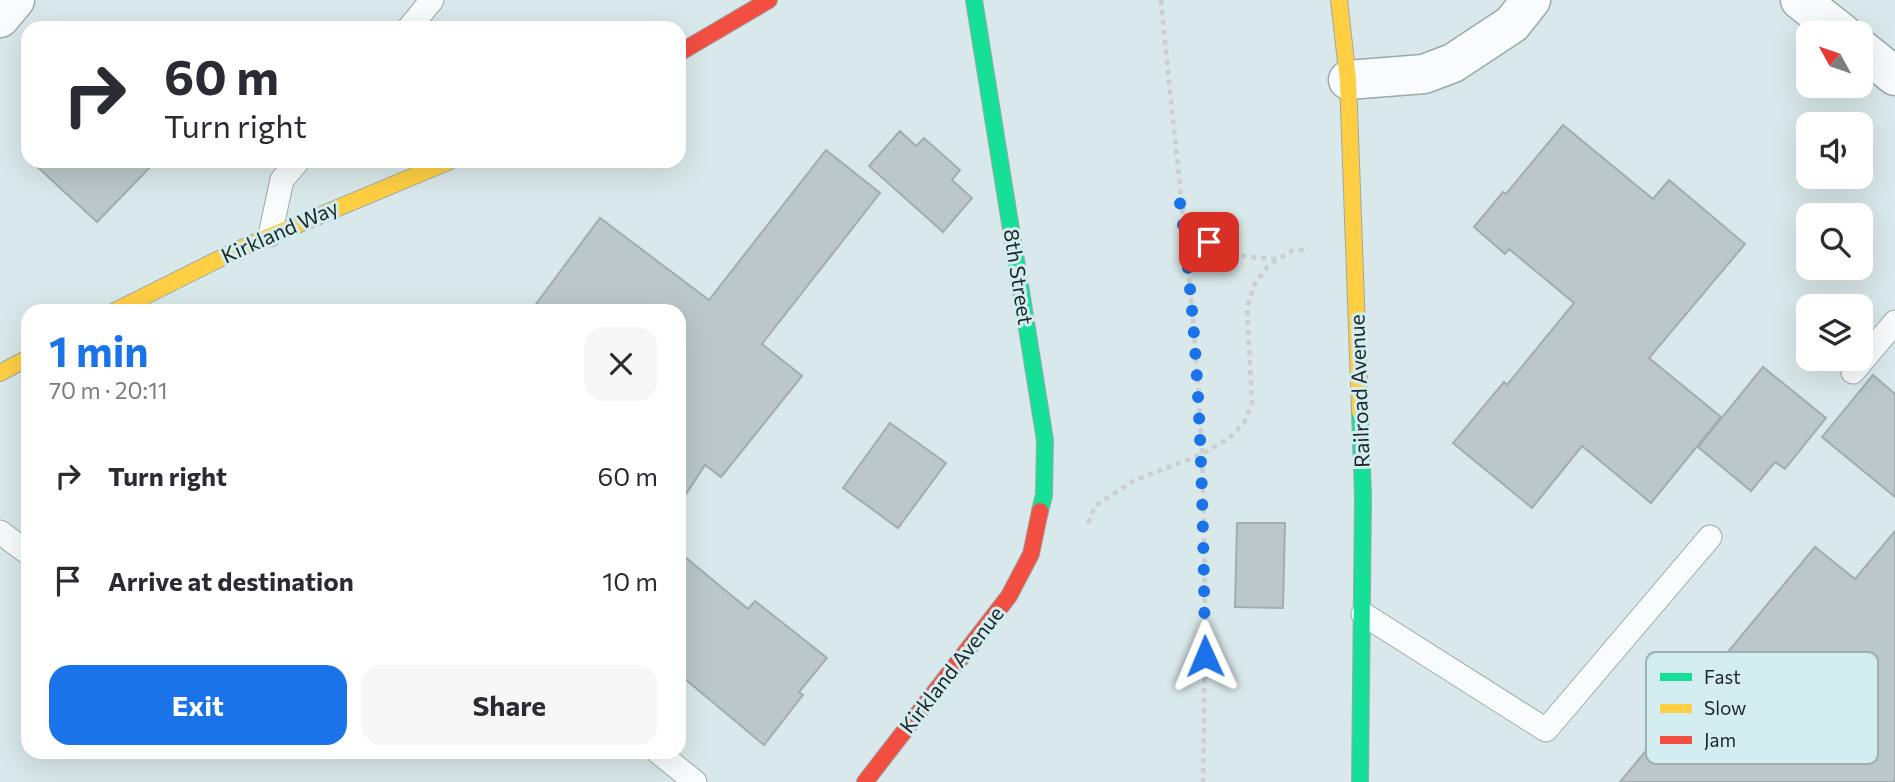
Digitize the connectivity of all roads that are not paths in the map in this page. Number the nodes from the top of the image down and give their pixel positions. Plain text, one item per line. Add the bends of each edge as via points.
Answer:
1 (15, 0) edge
2 (432, 0) edge
3 (769, 0) edge
4 (974, 0) edge
5 (1339, 0) edge
6 (1531, 0) edge
7 (1800, 0) edge
8 (0, 18) edge
9 (415, 21) edge
10 (1827, 21) edge
11 (686, 49) edge
12 (1873, 58) edge
13 (1895, 76) edge
14 (1348, 80) junction
15 (292, 168) edge
16 (433, 168) edge
17 (270, 235) junction
18 (127, 304) edge
19 (1895, 322) edge
20 (21, 362) edge
21 (1853, 372) dead end
22 (0, 373) edge
23 (0, 531) edge
24 (1710, 537) dead end
25 (21, 548) edge
26 (1031, 554) joint
27 (1363, 614) junction
28 (667, 759) edge
29 (695, 782) edge
30 (865, 782) edge
31 (1360, 782) edge

1 - 8 street
2 - 9 lane
3 - 11 street
4 - 26 street, 8th Street via 1045,440 1044,495
5 - 14 street, Railroad Avenue
6 - 14 street via 1512,24 1453,63 1424,74
7 - 10 street
12 - 13 street
14 - 27 street, Railroad Avenue
15 - 17 lane via 282,180
16 - 17 street, Kirkland Way
17 - 18 street, Kirkland Way
19 - 21 lane
20 - 22 street
23 - 25 lane
24 - 27 lane via 1546,730
26 - 30 street, Kirkland Avenue via 1009,596
27 - 31 street, Railroad Avenue
28 - 29 lane

